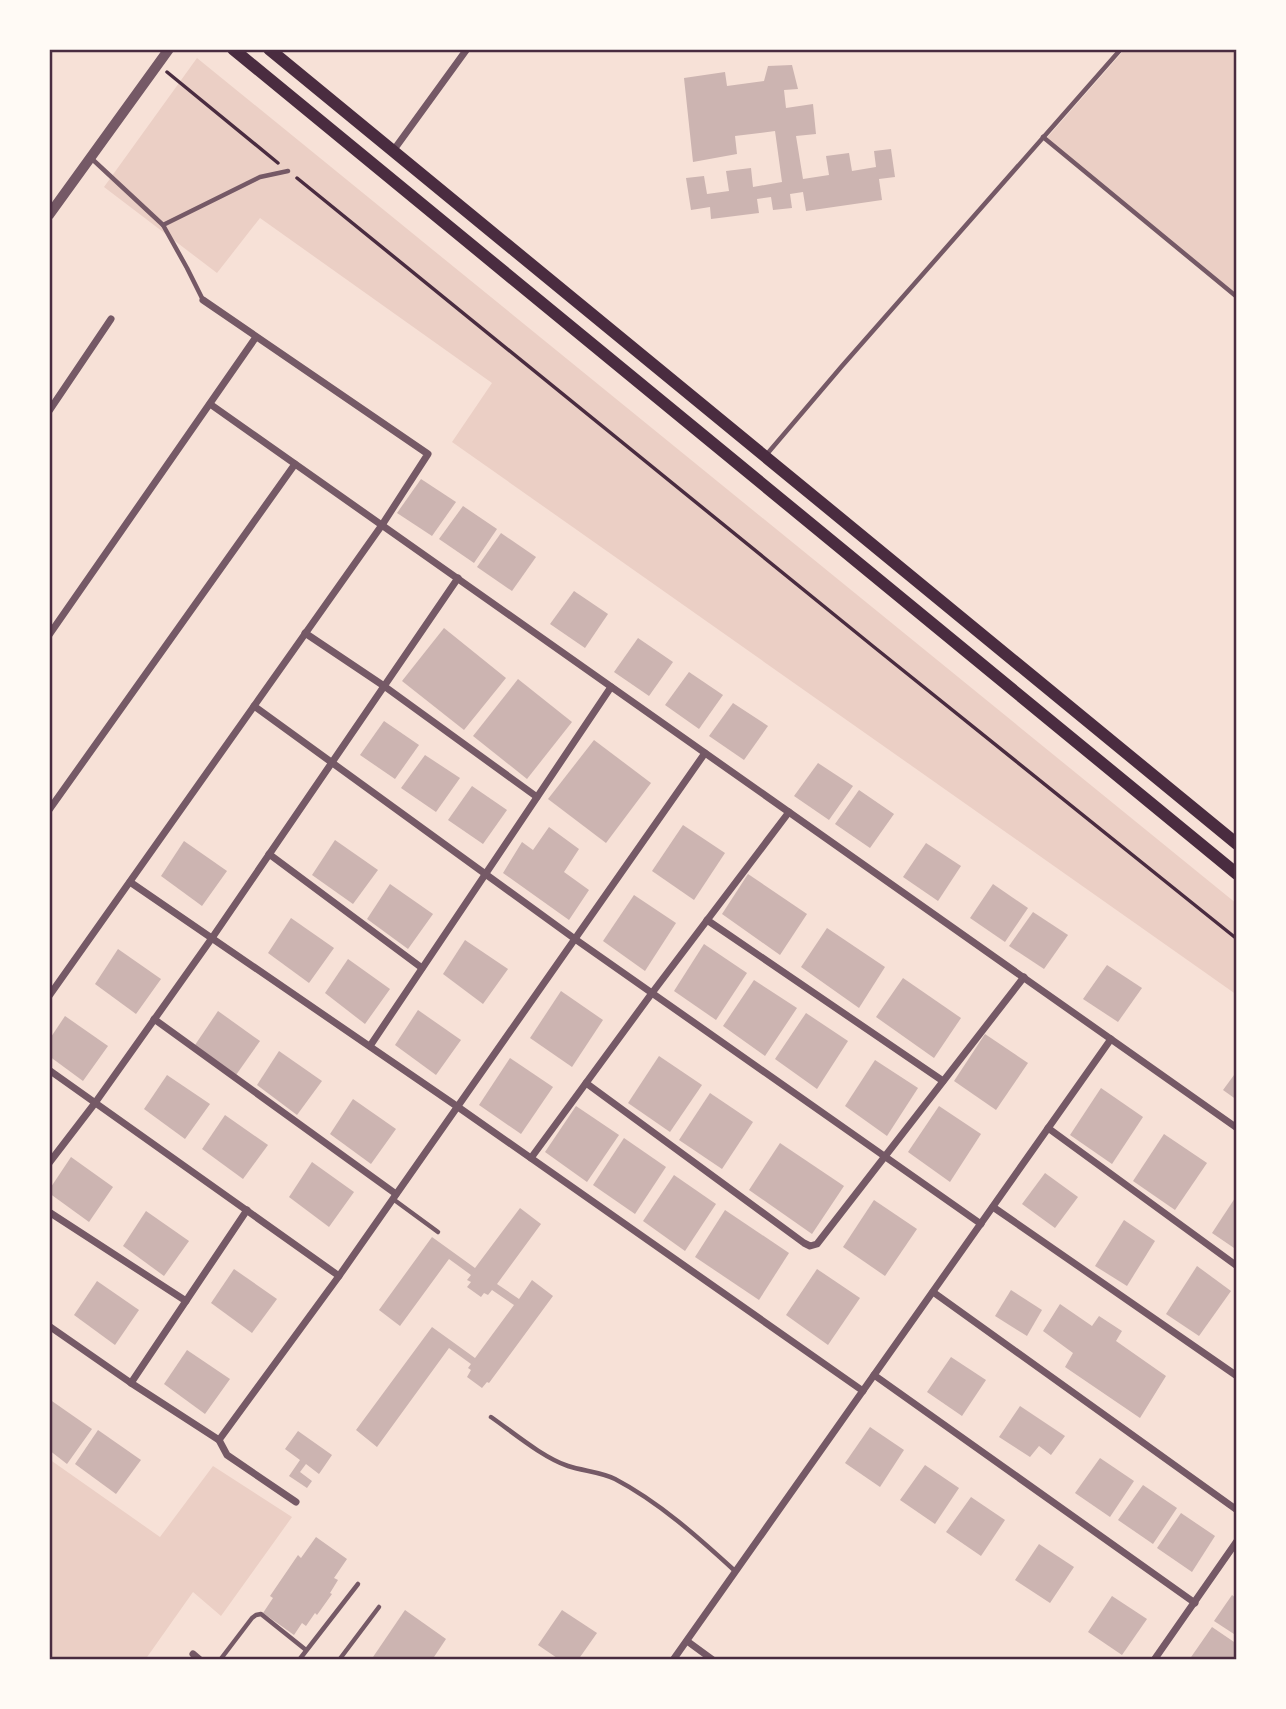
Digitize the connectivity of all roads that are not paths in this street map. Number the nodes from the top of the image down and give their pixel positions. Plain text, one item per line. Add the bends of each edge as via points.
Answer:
1 (169, 49) edge
2 (233, 49) edge
3 (270, 49) edge
4 (467, 49) edge
5 (1121, 49) edge
6 (1043, 137) junction
7 (393, 151) junction
8 (91, 157) junction
9 (288, 171) road end
10 (49, 215) edge
11 (163, 225) junction
12 (1237, 297) edge
13 (203, 300) joint
14 (111, 319) dead end
15 (256, 337) junction
16 (210, 404) junction
17 (49, 411) edge
18 (765, 456) junction
19 (295, 464) junction
20 (382, 525) junction
21 (458, 578) junction
22 (305, 633) junction
23 (49, 635) edge
24 (384, 685) junction
25 (611, 687) junction
26 (254, 706) junction
27 (705, 753) junction
28 (331, 762) junction
29 (537, 797) junction
30 (49, 810) edge
31 (789, 812) junction
32 (1237, 844) edge
33 (269, 854) junction
34 (485, 874) junction
35 (1237, 874) edge
36 (130, 882) junction
37 (707, 920) junction
38 (212, 938) junction
39 (575, 939) junction
40 (422, 968) junction
41 (1024, 977) junction
42 (652, 993) junction
43 (49, 996) edge
44 (154, 1019) junction
45 (1111, 1039) junction
46 (370, 1046) junction
47 (49, 1070) edge
48 (943, 1081) junction
49 (586, 1083) junction
50 (95, 1102) junction
51 (458, 1107) junction
52 (1048, 1128) junction
53 (1237, 1128) edge
54 (884, 1156) junction
55 (531, 1158) junction
56 (49, 1163) edge
57 (395, 1197) junction
58 (993, 1207) junction
59 (247, 1210) junction
60 (49, 1212) edge
61 (981, 1224) junction
62 (438, 1232) dead end
63 (1237, 1266) edge
64 (339, 1276) junction
65 (933, 1292) junction
66 (186, 1301) junction
67 (49, 1326) edge
68 (874, 1375) junction
69 (1237, 1376) edge
70 (131, 1383) junction
71 (863, 1391) junction
72 (491, 1417) dead end
73 (219, 1440) junction
74 (296, 1502) dead end
75 (1237, 1510) edge
76 (1237, 1541) edge
77 (736, 1571) junction
78 (358, 1584) dead end
79 (1195, 1603) junction
80 (379, 1607) dead end
81 (687, 1641) junction
82 (306, 1650) junction
83 (193, 1654) dead end
84 (200, 1660) edge
85 (220, 1660) edge
86 (299, 1660) edge
87 (339, 1660) edge
88 (673, 1660) edge
89 (713, 1660) edge
90 (1154, 1660) edge

1 - 8 street
2 - 35 main road
3 - 7 main road
4 - 7 street
5 - 6 lane
6 - 12 lane
6 - 18 lane
7 - 18 main road
8 - 10 street
8 - 11 lane
9 - 11 lane via 260,177
11 - 13 lane
13 - 15 street
14 - 17 street
15 - 16 street
15 - 20 street via 428,454
16 - 19 street
16 - 23 street
18 - 32 main road
19 - 20 street
19 - 30 street
20 - 21 street
20 - 22 street
21 - 24 street
21 - 25 street
22 - 24 street
22 - 26 street
24 - 28 street
24 - 29 street
25 - 27 street
25 - 29 street
26 - 28 street
26 - 36 street
27 - 31 street
27 - 39 street
28 - 33 street
28 - 34 street
29 - 34 street
31 - 37 street
31 - 41 street
33 - 38 street
33 - 40 street
34 - 39 street
34 - 40 street
36 - 38 street
36 - 43 street
37 - 42 street
37 - 48 street
38 - 44 street
38 - 46 street
39 - 42 street
39 - 51 street
40 - 46 street
41 - 45 street
41 - 48 street
42 - 49 street
42 - 54 street
44 - 50 street
44 - 57 street
45 - 52 street
45 - 53 street
46 - 51 street
47 - 50 street
48 - 54 street
49 - 54 street via 810,1246 817,1244
49 - 55 street
50 - 56 street
50 - 59 street
51 - 55 street
51 - 57 street
52 - 58 street
52 - 63 street
54 - 61 street
55 - 71 street
57 - 62 lane
57 - 64 street
58 - 61 street
58 - 69 street
59 - 64 street
59 - 66 street
60 - 66 street
61 - 65 street
64 - 73 street
65 - 68 street
65 - 75 street
66 - 70 street
67 - 70 street
68 - 71 street
68 - 79 street
70 - 73 street
71 - 77 street
72 - 77 lane via 566,1465 613,1478 641,1495
73 - 74 street via 227,1455
76 - 79 street
77 - 81 street
78 - 82 lane
79 - 90 street
80 - 87 lane
81 - 88 street
81 - 89 street
82 - 85 lane via 261,1614
82 - 86 lane
83 - 84 street

